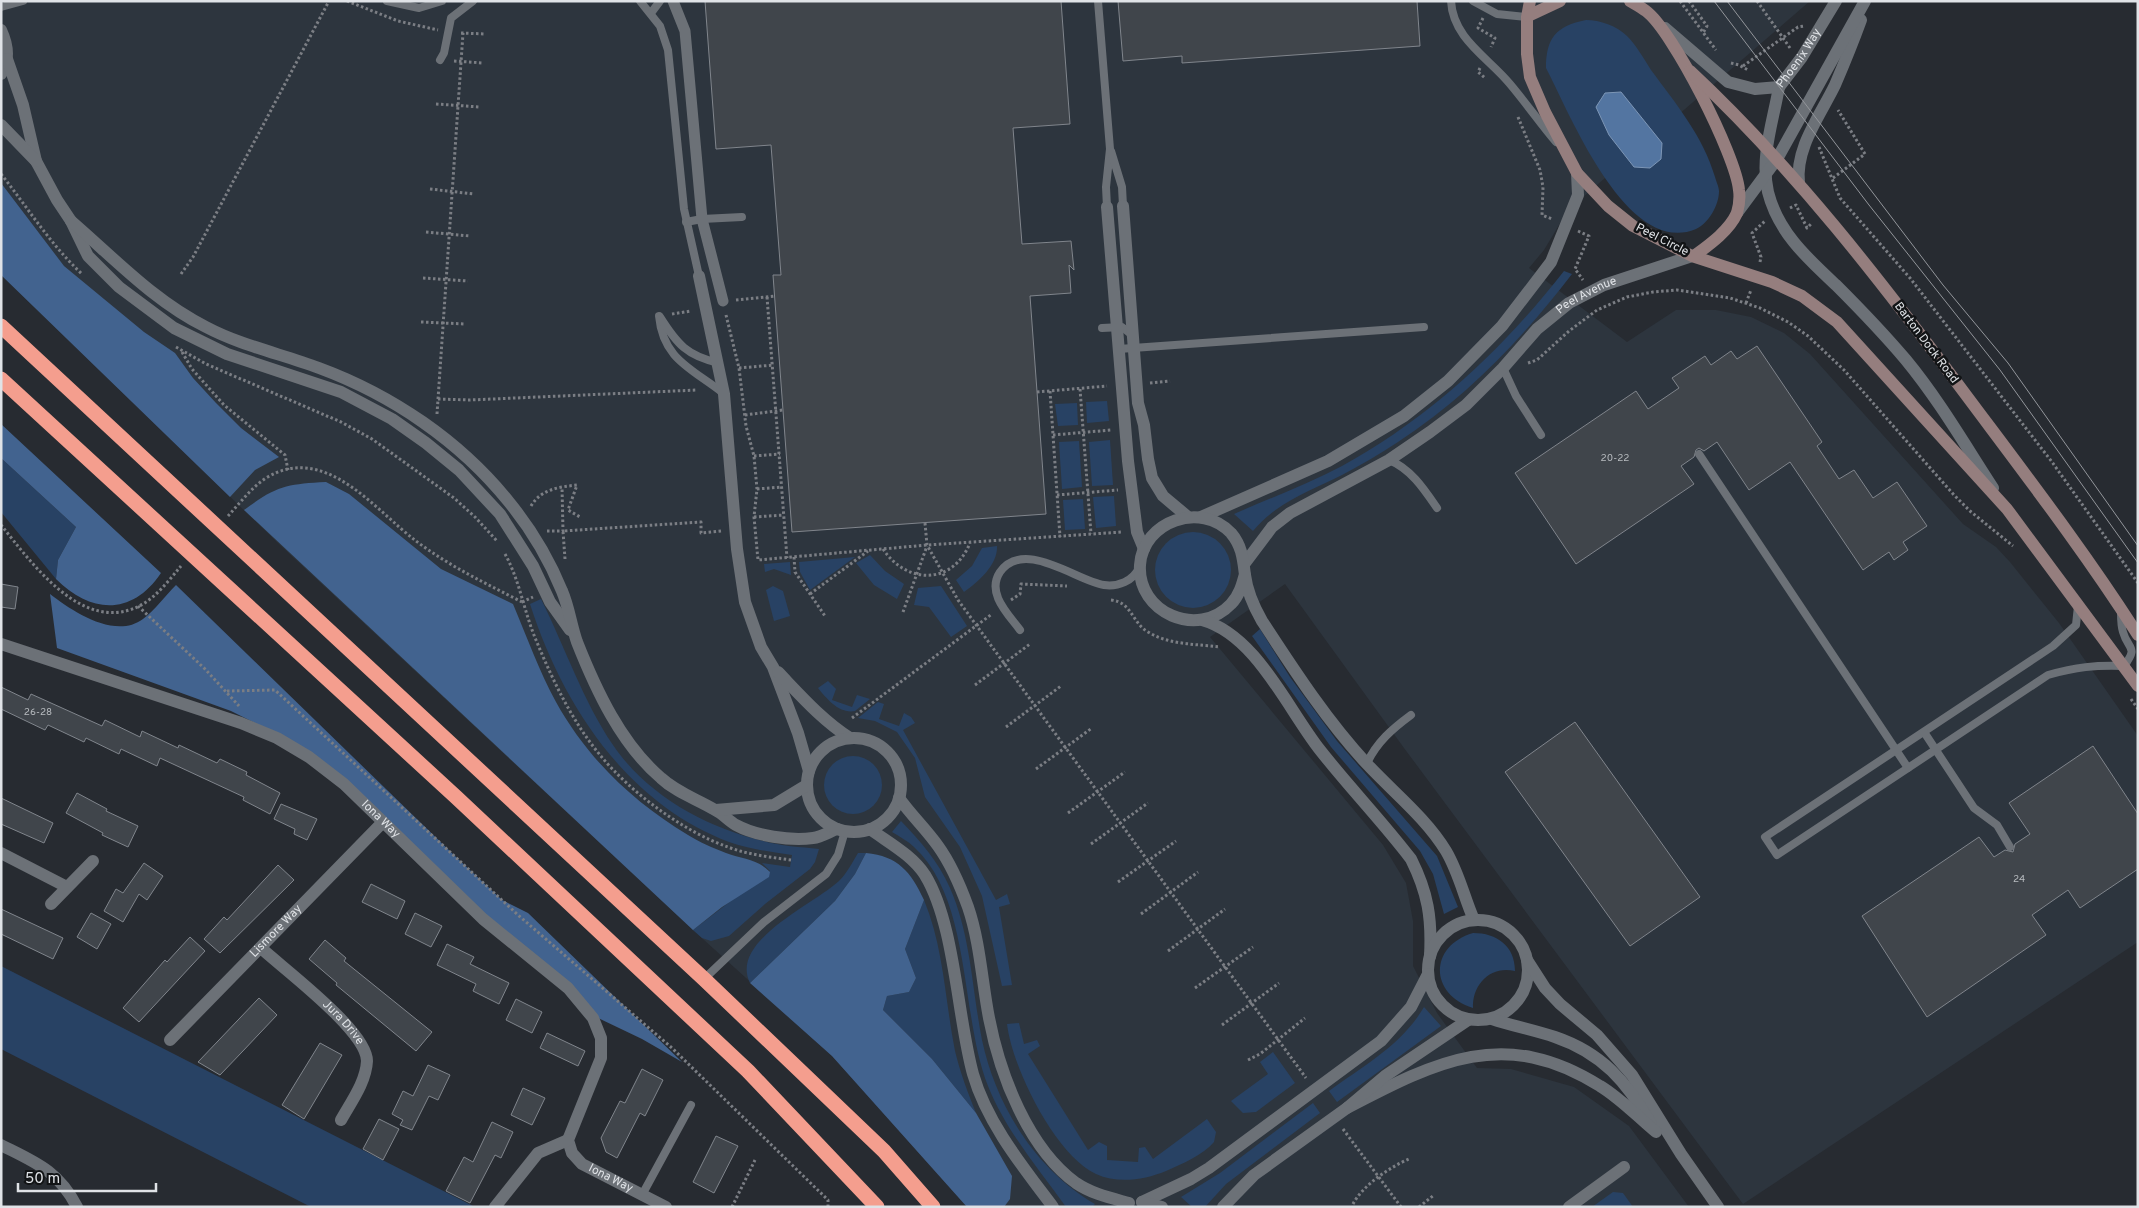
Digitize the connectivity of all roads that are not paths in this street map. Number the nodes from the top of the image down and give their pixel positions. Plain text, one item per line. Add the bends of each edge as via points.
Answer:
1 (23, 1) edge
2 (387, 1) edge
3 (442, 1) edge
4 (473, 1) edge
5 (640, 1) edge
6 (660, 1) edge
7 (673, 1) edge
8 (1098, 1) edge
9 (1450, 1) edge
10 (1473, 1) edge
11 (1530, 1) edge
12 (1560, 1) edge
13 (1630, 1) edge
14 (1836, 1) edge
15 (1867, 1) edge
16 (1, 7) edge
17 (1647, 10) edge
18 (651, 13) junction
19 (1528, 16) junction
20 (1, 30) edge
21 (7, 59) junction
22 (440, 60) road end
23 (1690, 71) junction
24 (1, 74) edge
25 (1779, 87) junction
26 (1, 125) edge
27 (1766, 148) junction
28 (1110, 149) junction
29 (1566, 155) junction
30 (1777, 159) junction
31 (36, 161) junction
32 (1577, 173) junction
33 (1767, 174) junction
34 (1799, 183) junction
35 (1123, 206) joint
36 (1107, 207) joint
37 (1737, 213) junction
38 (742, 217) dead end
39 (702, 219) junction
40 (71, 221) junction
41 (686, 222) junction
42 (1693, 256) junction
43 (698, 276) joint
44 (723, 301) road end
45 (1, 326) edge
46 (1117, 327) junction
47 (1424, 327) dead end
48 (1102, 328) dead end
49 (1134, 342) junction
50 (1119, 349) junction
51 (719, 363) junction
52 (1503, 368) junction
53 (1, 379) edge
54 (724, 394) junction
55 (1541, 435) dead end
56 (1699, 454) dead end
57 (1389, 460) junction
58 (1436, 508) dead end
59 (2007, 509) junction
60 (1195, 517) junction
61 (1144, 549) junction
62 (1140, 565) junction
63 (1245, 568) junction
64 (2077, 602) junction
65 (2120, 609) junction
66 (1202, 620) junction
67 (2138, 624) edge
68 (1020, 630) dead end
69 (2138, 635) edge
70 (576, 640) junction
71 (1, 644) edge
72 (2124, 666) junction
73 (773, 667) junction
74 (2138, 686) edge
75 (1411, 715) dead end
76 (1924, 732) junction
77 (850, 738) junction
78 (1936, 749) junction
79 (1896, 750) junction
80 (1367, 764) junction
81 (1908, 768) junction
82 (809, 770) junction
83 (807, 785) junction
84 (899, 798) junction
85 (716, 810) junction
86 (382, 823) junction
87 (870, 829) junction
88 (841, 830) junction
89 (2010, 847) dead end
90 (1, 853) edge
91 (93, 861) dead end
92 (68, 887) junction
93 (51, 904) dead end
94 (1474, 920) junction
95 (261, 948) junction
96 (1430, 956) junction
97 (1527, 960) junction
98 (1428, 974) junction
99 (704, 979) junction
100 (1492, 1018) junction
101 (1468, 1020) junction
102 (170, 1040) dead end
103 (691, 1105) dead end
104 (1347, 1108) junction
105 (341, 1120) dead end
106 (1656, 1132) junction
107 (568, 1140) junction
108 (1, 1145) edge
109 (1681, 1154) junction
110 (1624, 1167) dead end
111 (642, 1195) junction
112 (1131, 1204) edge
113 (76, 1207) edge
114 (495, 1207) edge
115 (666, 1207) edge
116 (878, 1207) edge
117 (933, 1207) edge
118 (1053, 1207) edge
119 (1162, 1207) edge
120 (1223, 1207) edge
121 (1569, 1207) edge
122 (1718, 1207) edge

1 - 16 lane
2 - 3 lane via 419,8
4 - 22 lane via 451,18
5 - 18 lane
6 - 18 lane
7 - 39 street via 685,31
8 - 28 lane
9 - 29 lane via 1468,42 1511,85
10 - 19 lane via 1497,14
11 - 19 main road
12 - 19 main road
13 - 17 main road
14 - 25 street, Phoenix Way via 1802,57
15 - 30 street
15 - 34 street via 1834,86 1799,159
17 - 23 main road
17 - 25 street, Phoenix Way via 1728,82 1755,89
18 - 41 lane via 660,26 668,50
19 - 29 main road, Peel Circle via 1530,77
20 - 21 street via 7,44
21 - 24 street
21 - 31 street via 23,105
23 - 27 main road, Barton Dock Road
23 - 37 main road via 1736,176 1739,189
25 - 27 street
26 - 31 street
27 - 30 main road, Barton Dock Road
27 - 33 street
28 - 35 lane via 1122,186
28 - 36 lane
29 - 32 main road, Peel Circle
30 - 33 street
30 - 34 main road, Barton Dock Road
31 - 40 street
32 - 42 main road, Peel Circle via 1608,206 1633,226
32 - 60 street via 1578,195 1551,262 1518,307 1468,362 1426,400 1328,461
33 - 37 street
33 - 59 street via 1768,193 1791,241 1906,359 1936,397
34 - 65 main road, Barton Dock Road via 1913,323 2031,480
35 - 49 street
36 - 46 street
37 - 42 main road, Peel Circle via 1723,232
38 - 39 lane
39 - 41 lane
39 - 44 street
40 - 70 street via 88,256 119,287 174,328 227,354 315,382 366,404 459,470 500,514 533,566 550,602
40 - 70 street via 129,275 184,315 234,340 355,383 399,406 470,460 530,530 546,557 564,595
41 - 43 lane
42 - 52 street, Peel Avenue via 1624,277 1569,303 1537,330
42 - 59 main road via 1772,282 1802,296 1836,322
43 - 51 street
45 - 99 highway
46 - 48 lane
46 - 49 lane via 1127,330
46 - 50 street
47 - 49 lane
49 - 50 lane
49 - 60 street via 1138,403 1152,478 1163,496
50 - 61 street via 1128,461 1138,532
51 - 54 street
51 - 54 lane via 686,351 659,316 662,334 676,358
52 - 55 lane via 1516,396
52 - 57 street, Peel Avenue via 1466,405
53 - 116 highway via 741,1064
54 - 73 street via 745,602 761,646
56 - 79 lane
57 - 58 lane via 1412,475
57 - 63 street, Peel Avenue via 1290,513 1272,527
59 - 64 main road
60 - 61 street via 1174,520 1162,526
60 - 63 street via 1217,522 1230,533 1240,547
61 - 62 street
62 - 66 street via 1148,597 1159,609 1174,618
62 - 68 lane via 1132,577 1113,585 1095,583 1046,563 1017,561 1006,566 996,580 995,590 998,601
63 - 66 street via 1240,590 1231,604 1218,615
63 - 80 street via 1253,602 1261,618 1317,701
64 - 72 main road
64 - 76 lane via 2078,619 2068,634
65 - 67 street
65 - 69 main road, Barton Dock Road
65 - 72 lane via 2123,633 2133,651
66 - 96 street via 1215,624 1254,655 1320,750 1410,859 1428,901 1432,923
70 - 85 street via 599,691 639,756 668,784
71 - 86 street, Iona Way via 241,723 277,738 344,784
72 - 74 main road
72 - 78 lane via 2074,667 2048,675
73 - 77 street via 812,708
73 - 82 street
75 - 80 lane via 1379,743
76 - 78 lane
76 - 79 lane
77 - 82 street via 825,748
77 - 84 street via 865,739 891,755 901,783
78 - 81 lane
78 - 89 lane via 1974,808 1997,825
79 - 81 lane
79 - 81 lane via 1765,837 1777,855
80 - 94 street via 1422,820 1445,850
82 - 83 street
83 - 85 street via 774,805
83 - 88 street via 815,812 825,822
84 - 87 street via 888,817
84 - 112 street via 937,845 969,910 996,1052 1016,1105 1038,1140 1066,1174 1090,1190
85 - 88 street via 737,826 767,835 814,838
86 - 95 street, Lismore Way
86 - 107 street, Iona Way via 483,919 568,988 593,1018 601,1038 601,1058
87 - 88 street
87 - 118 street via 914,862 931,887 948,943 974,1075 985,1104
88 - 99 lane via 838,855 826,874 764,922
90 - 92 street
91 - 92 street
92 - 93 street
94 - 96 street via 1447,932
94 - 97 street via 1502,926 1514,935
95 - 102 street, Lismore Way
95 - 105 street, Jura Drive via 350,1027 366,1051 364,1074
96 - 98 street
97 - 100 street via 1526,985 1521,996 1504,1014
97 - 109 street via 1545,988 1597,1035 1632,1075
98 - 101 street via 1432,990 1441,1003 1453,1014
98 - 112 street via 1411,1007 1393,1030 1357,1060 1209,1168
99 - 117 highway via 884,1151
100 - 101 street
100 - 106 street via 1554,1037 1590,1053 1624,1082
101 - 104 street via 1384,1076
103 - 111 lane
104 - 106 street via 1393,1084 1460,1057 1490,1053 1520,1055 1577,1072 1602,1087
104 - 120 street via 1254,1175
106 - 109 street
107 - 111 street, Iona Way via 572,1153 582,1164
107 - 114 street via 538,1153
108 - 113 street via 43,1166 59,1178
109 - 122 street
110 - 121 street
111 - 115 street, Iona Way
112 - 119 street

